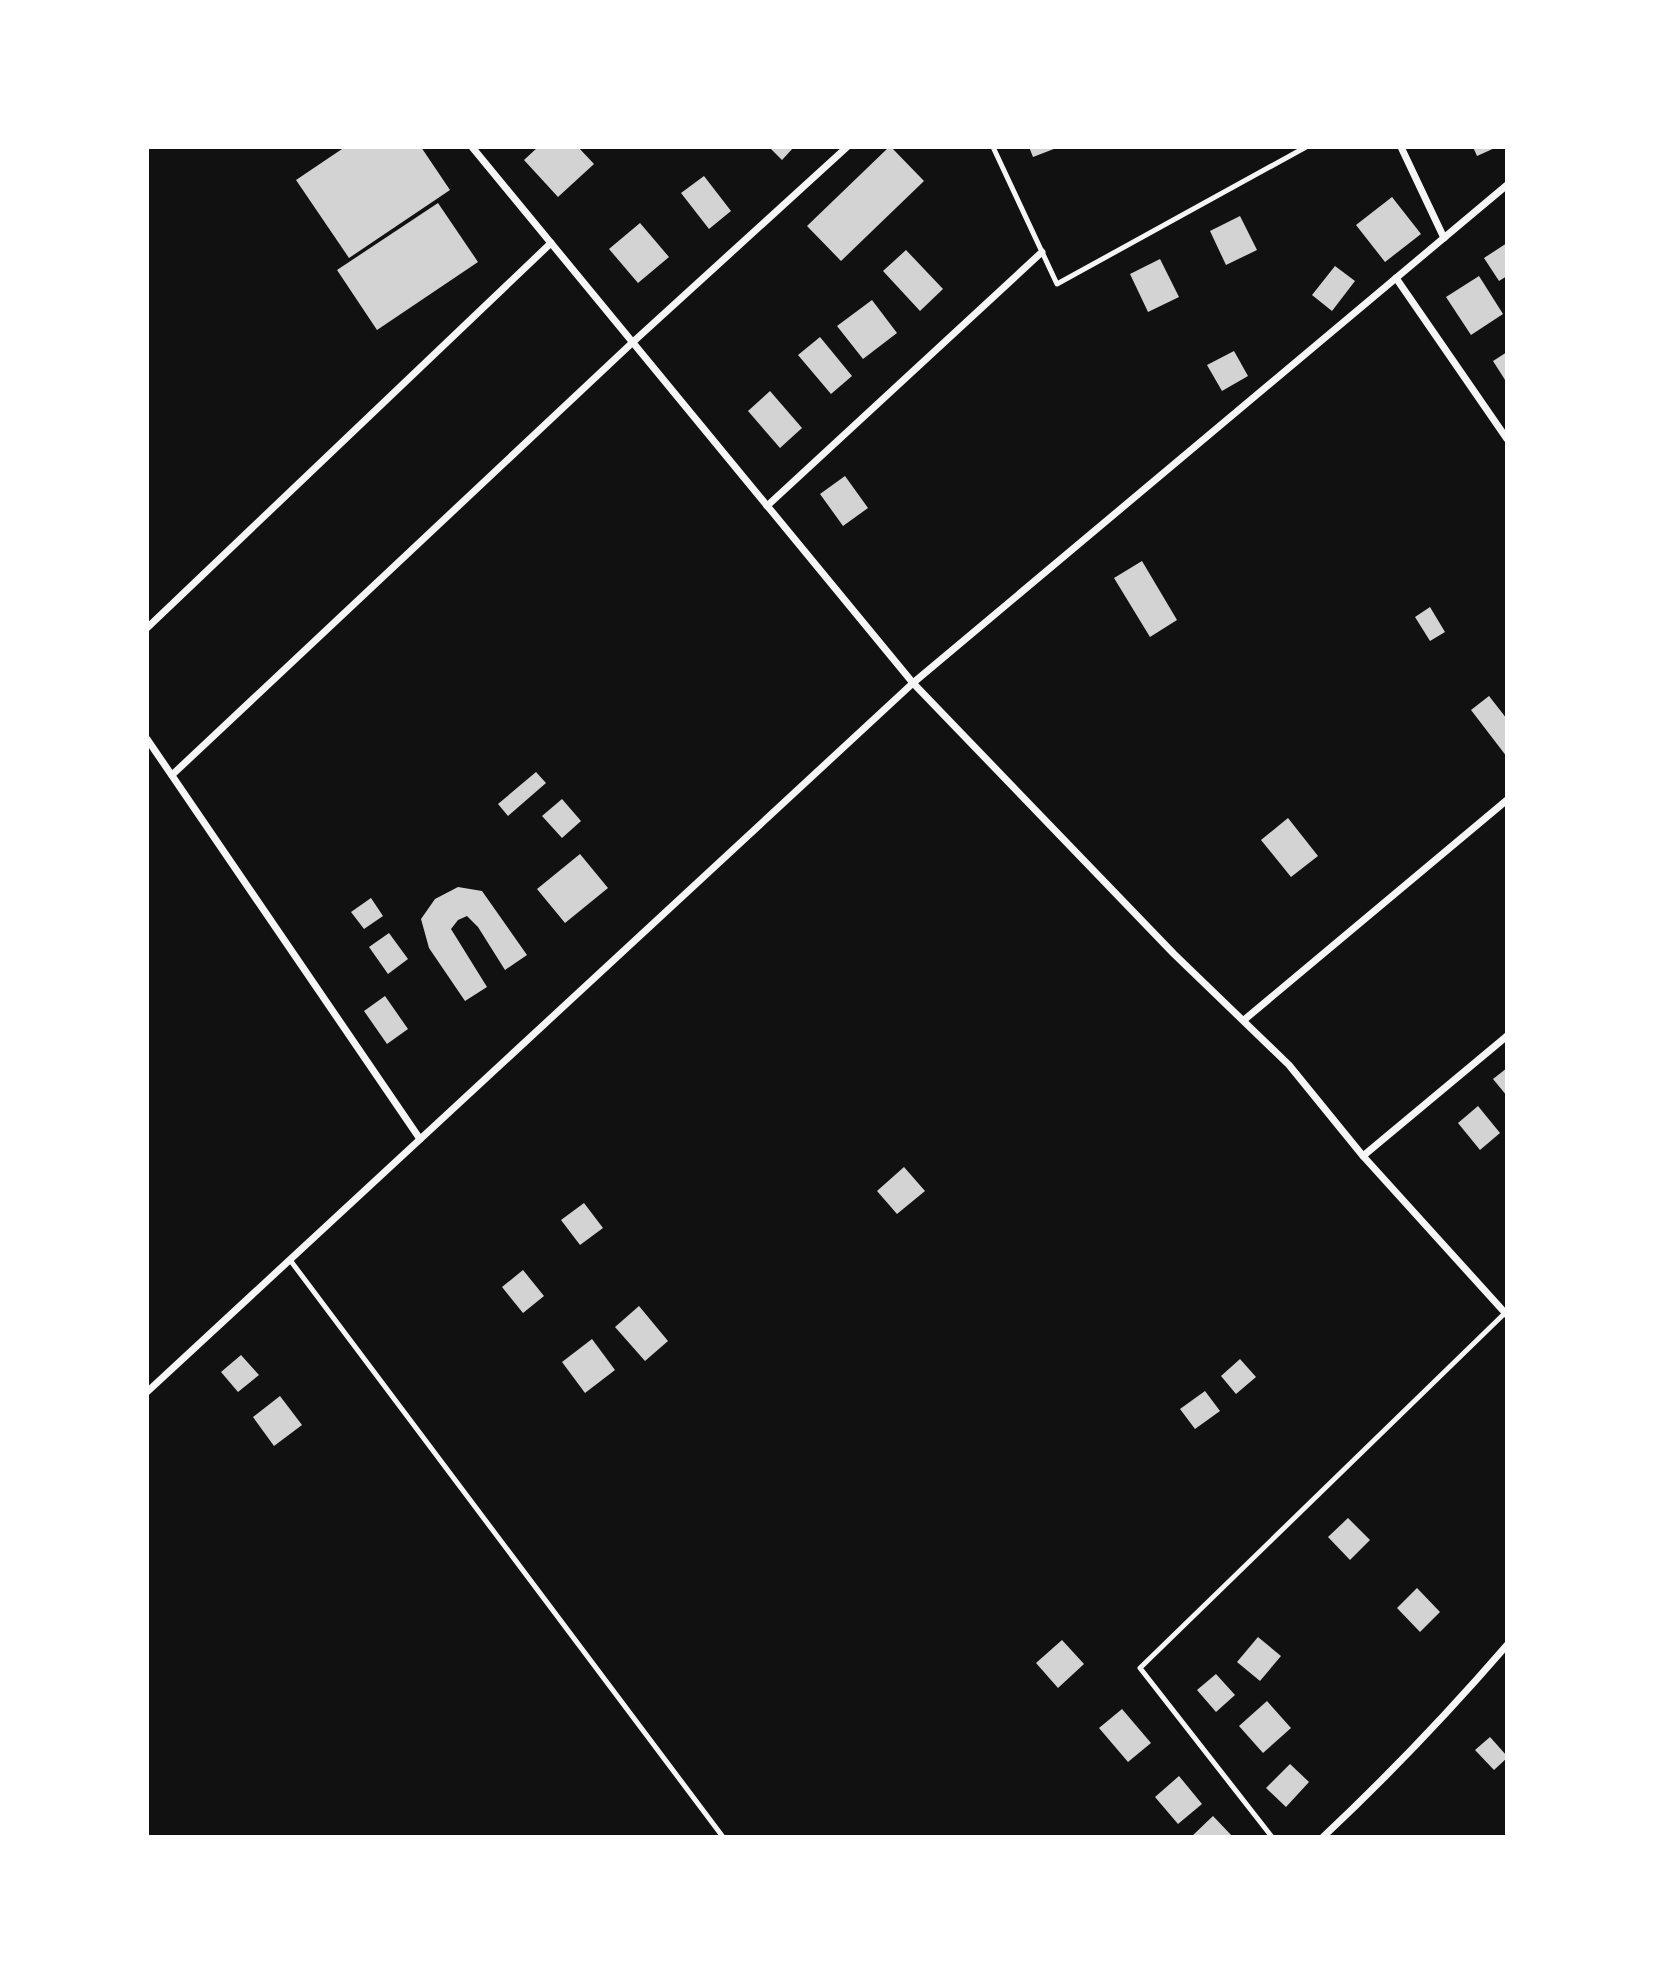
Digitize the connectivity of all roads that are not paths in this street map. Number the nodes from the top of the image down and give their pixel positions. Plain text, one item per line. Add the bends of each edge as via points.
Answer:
1 (472, 147) edge
2 (847, 147) edge
3 (993, 147) edge
4 (1306, 147) edge
5 (1401, 147) edge
6 (1504, 188) edge
7 (1507, 199) edge
8 (1444, 238) junction
9 (551, 243) junction
10 (1042, 252) junction
11 (1396, 278) junction
12 (633, 342) junction
13 (1507, 439) edge
14 (768, 506) junction
15 (147, 628) edge
16 (913, 683) junction
17 (147, 739) edge
18 (172, 775) junction
19 (1507, 800) edge
20 (1244, 1020) junction
21 (1507, 1036) edge
22 (420, 1139) junction
23 (1363, 1156) junction
24 (290, 1259) junction
25 (1506, 1314) edge
26 (147, 1392) edge
27 (1507, 1645) edge
28 (723, 1837) edge
29 (1272, 1837) edge
30 (1323, 1837) edge

1 - 9 street
2 - 12 street
3 - 10 lane
4 - 10 lane via 1058,284
5 - 8 street
6 - 7 street
6 - 8 street
8 - 11 street
9 - 12 street
9 - 15 street
10 - 14 street
11 - 13 street
11 - 16 street
12 - 14 street
12 - 18 street
14 - 16 street
16 - 20 street via 1174,954
16 - 22 street
17 - 18 street
18 - 22 street
19 - 20 street
20 - 23 street via 1289,1065
21 - 23 street
22 - 24 street
23 - 25 street
24 - 26 street
24 - 28 lane
25 - 29 lane via 1140,1668
27 - 30 street

